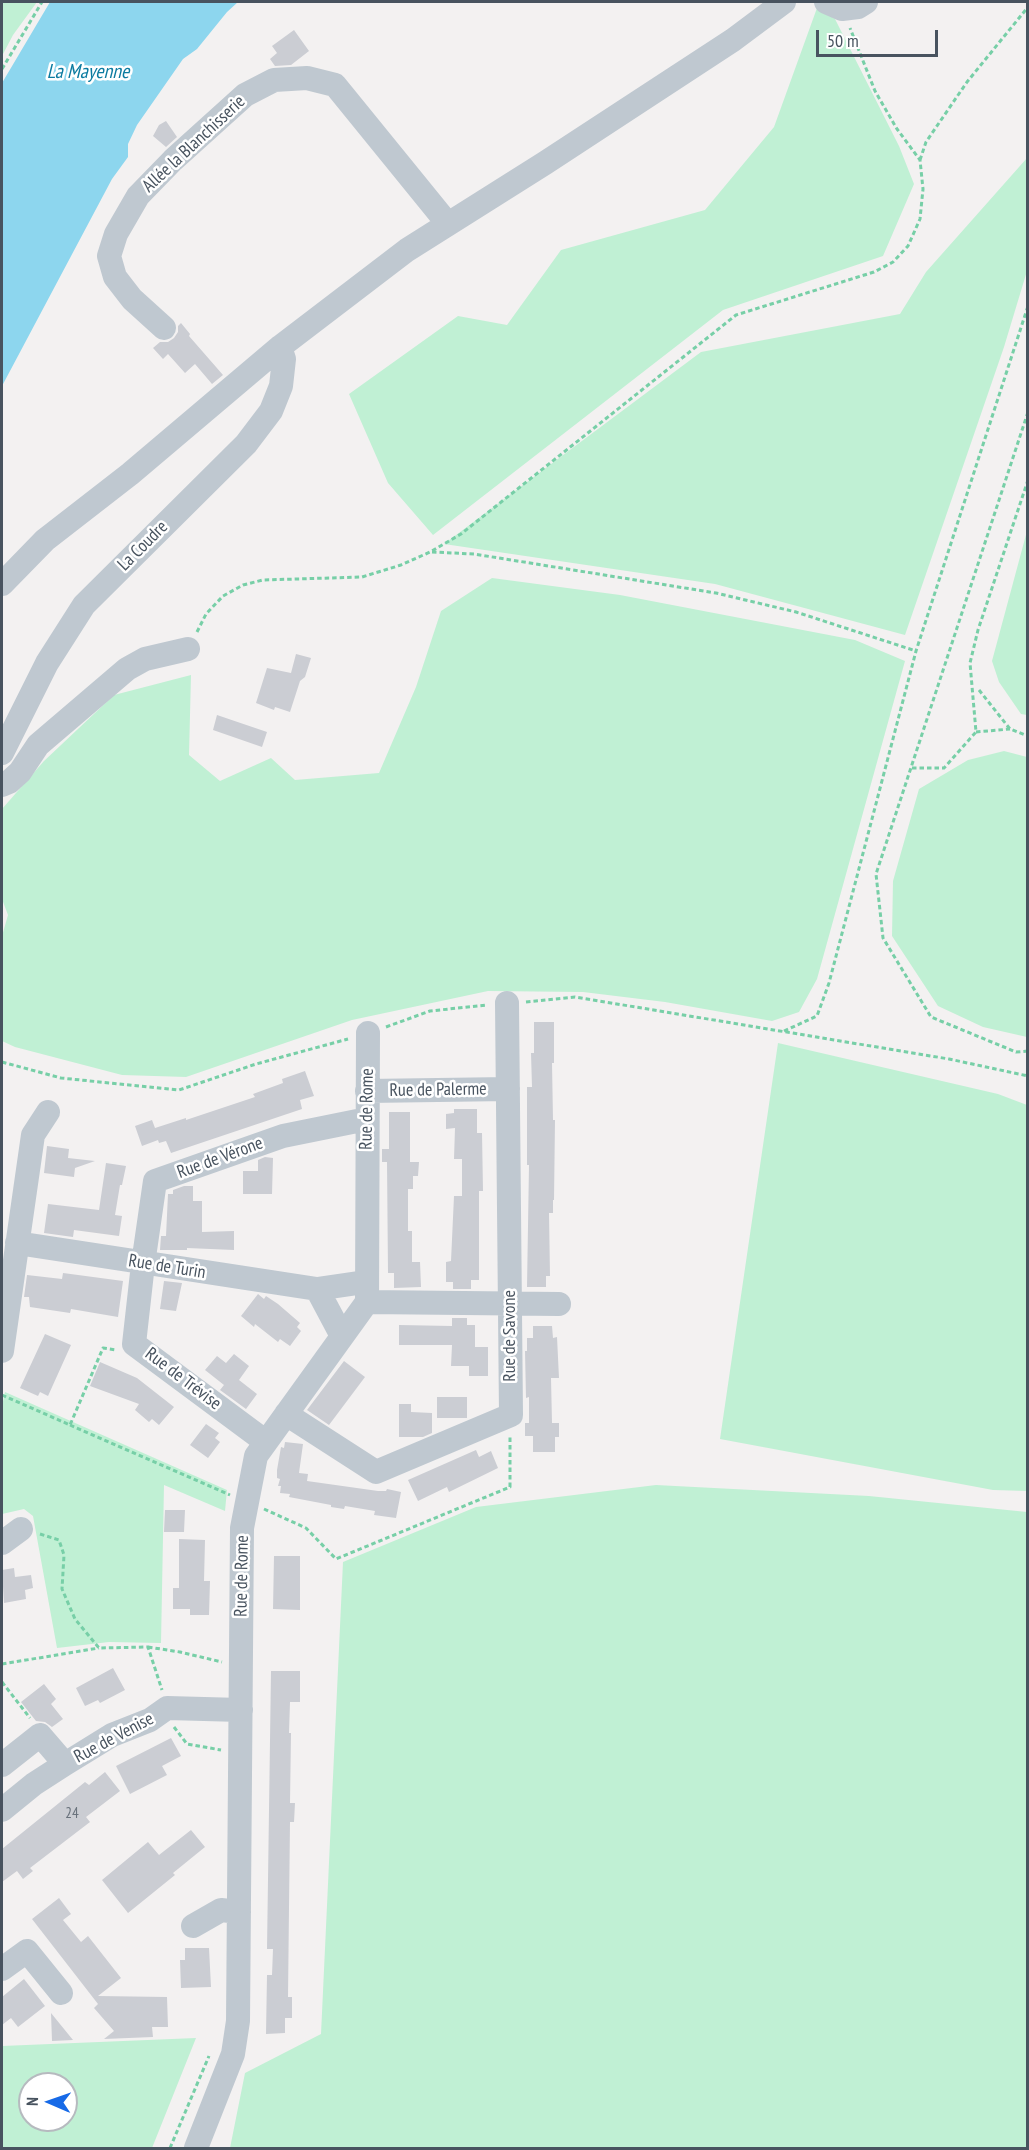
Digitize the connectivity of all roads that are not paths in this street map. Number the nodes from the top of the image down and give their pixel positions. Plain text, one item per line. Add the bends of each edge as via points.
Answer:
1 (784, 2) edge
2 (866, 2) edge
3 (834, 5) edge
4 (448, 224) junction
5 (164, 328) dead end
6 (280, 347) junction
7 (2, 584) edge
8 (188, 649) road end
9 (2, 753) edge
10 (2, 785) edge
11 (507, 1004) dead end
12 (368, 1033) dead end
13 (508, 1089) junction
14 (368, 1091) junction
15 (48, 1112) dead end
16 (367, 1119) junction
17 (17, 1243) junction
18 (143, 1264) junction
19 (317, 1289) junction
20 (366, 1292) junction
21 (510, 1303) junction
22 (559, 1304) dead end
23 (342, 1336) junction
24 (2, 1351) edge
25 (286, 1414) junction
26 (267, 1442) junction
27 (21, 1529) road end
28 (2, 1543) edge
29 (241, 1710) junction
30 (65, 1764) junction
31 (2, 1765) edge
32 (2, 1810) edge
33 (239, 1912) junction
34 (193, 1926) dead end
35 (2, 1969) edge
36 (61, 1993) dead end
37 (196, 2148) edge

1 - 4 street via 723,46
2 - 3 street via 858,7
4 - 5 street, Allée la Blanchisserie via 335,85 307,78 274,81 245,94 173,160 138,196 116,234 109,256 115,277
4 - 6 street via 407,250
6 - 7 street via 45,540
6 - 9 street, La Coudre via 284,359 281,386 271,411 246,444 84,605 47,663
8 - 10 street via 145,659 127,669 38,745 20,772
11 - 13 street, Rue de Savone
12 - 14 street, Rue de Rome
13 - 14 street, Rue de Palerme
13 - 21 street, Rue de Savone
14 - 16 street, Rue de Rome
15 - 17 street via 33,1135
16 - 18 street, Rue de Vérone via 283,1136 155,1181
16 - 20 street, Rue de Rome
17 - 18 street, Rue de Turin
17 - 24 street
18 - 19 street, Rue de Turin
18 - 26 street, Rue de Trévise via 134,1344
19 - 20 street, Rue de Turin
19 - 23 street
20 - 21 street, Rue de Turin
20 - 23 street, Rue de Rome
21 - 22 street, Rue de Turin
21 - 25 street, Rue de Savone via 511,1415 376,1472
23 - 25 street, Rue de Rome
25 - 26 street, Rue de Rome
26 - 29 street, Rue de Rome via 256,1456 242,1528
27 - 28 street
29 - 30 street, Rue de Venise via 166,1708
29 - 33 street, Rue de Rome
30 - 31 street via 40,1735
30 - 32 street, Rue de Venise
33 - 34 street via 221,1910
33 - 37 street, Rue de Rome via 238,2021 233,2054
35 - 36 street via 27,1951

